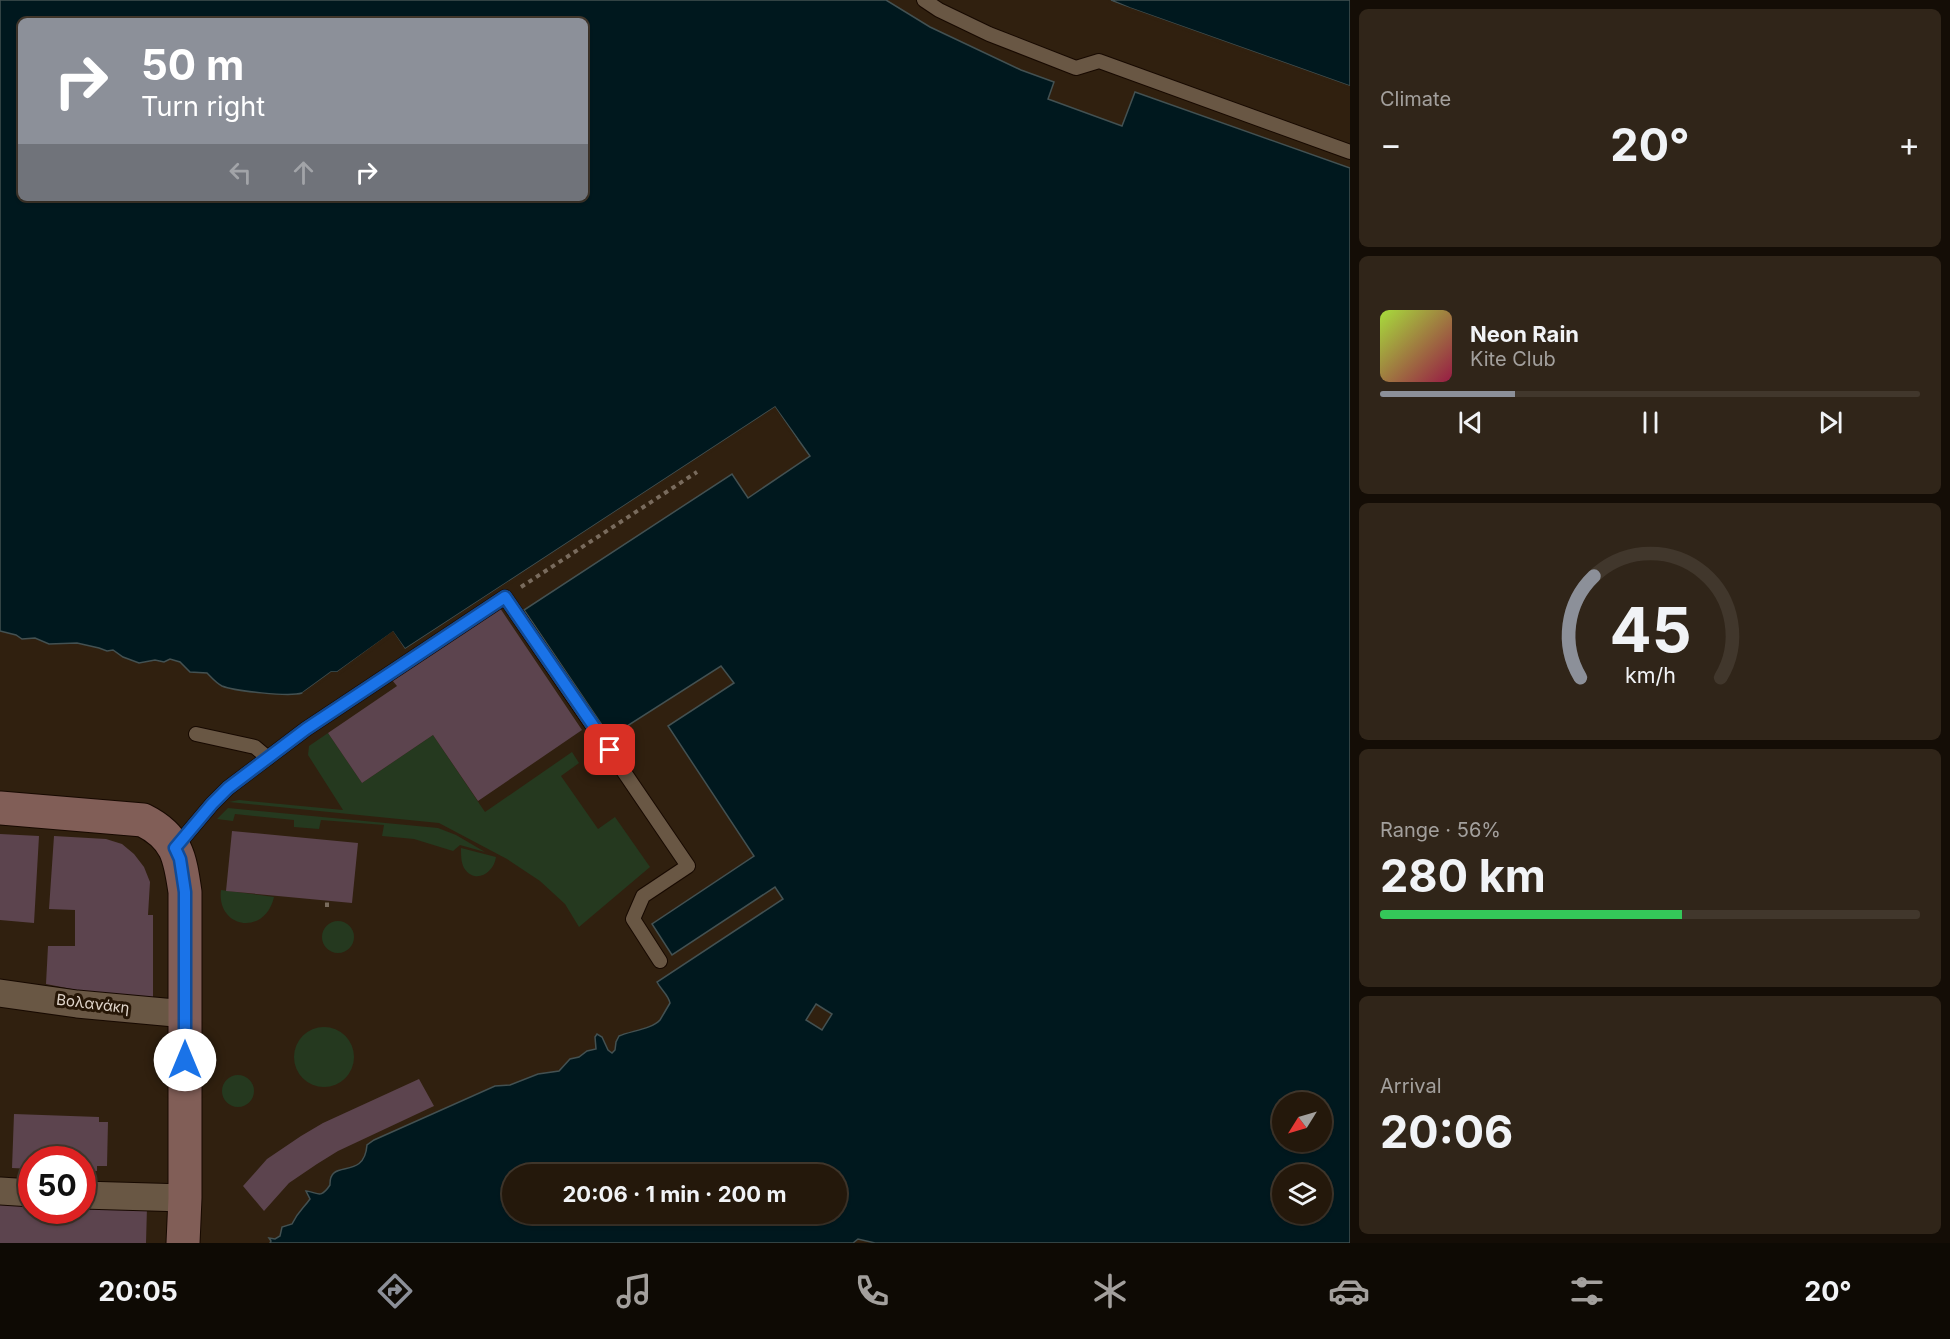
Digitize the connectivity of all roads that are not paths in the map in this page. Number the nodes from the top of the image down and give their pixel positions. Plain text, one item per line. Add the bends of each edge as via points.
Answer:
1 (924, 0) edge
2 (1350, 152) edge
3 (196, 734) dead end
4 (268, 758) junction
5 (0, 808) edge
6 (175, 848) junction
7 (660, 962) dead end
8 (0, 993) edge
9 (186, 1014) junction
10 (0, 1191) edge
11 (18, 1192) edge
12 (96, 1195) edge
13 (185, 1198) junction
14 (183, 1243) edge

1 - 2 lane via 989,34 1076,68 1099,61
3 - 4 lane via 255,747
4 - 6 lane via 218,797
4 - 7 lane via 505,597 688,866 643,896 633,920
5 - 6 main road via 142,820 156,826
6 - 9 main road via 185,892
8 - 9 street, Βολανάκη
9 - 13 main road
10 - 11 street
12 - 13 street
13 - 14 main road

